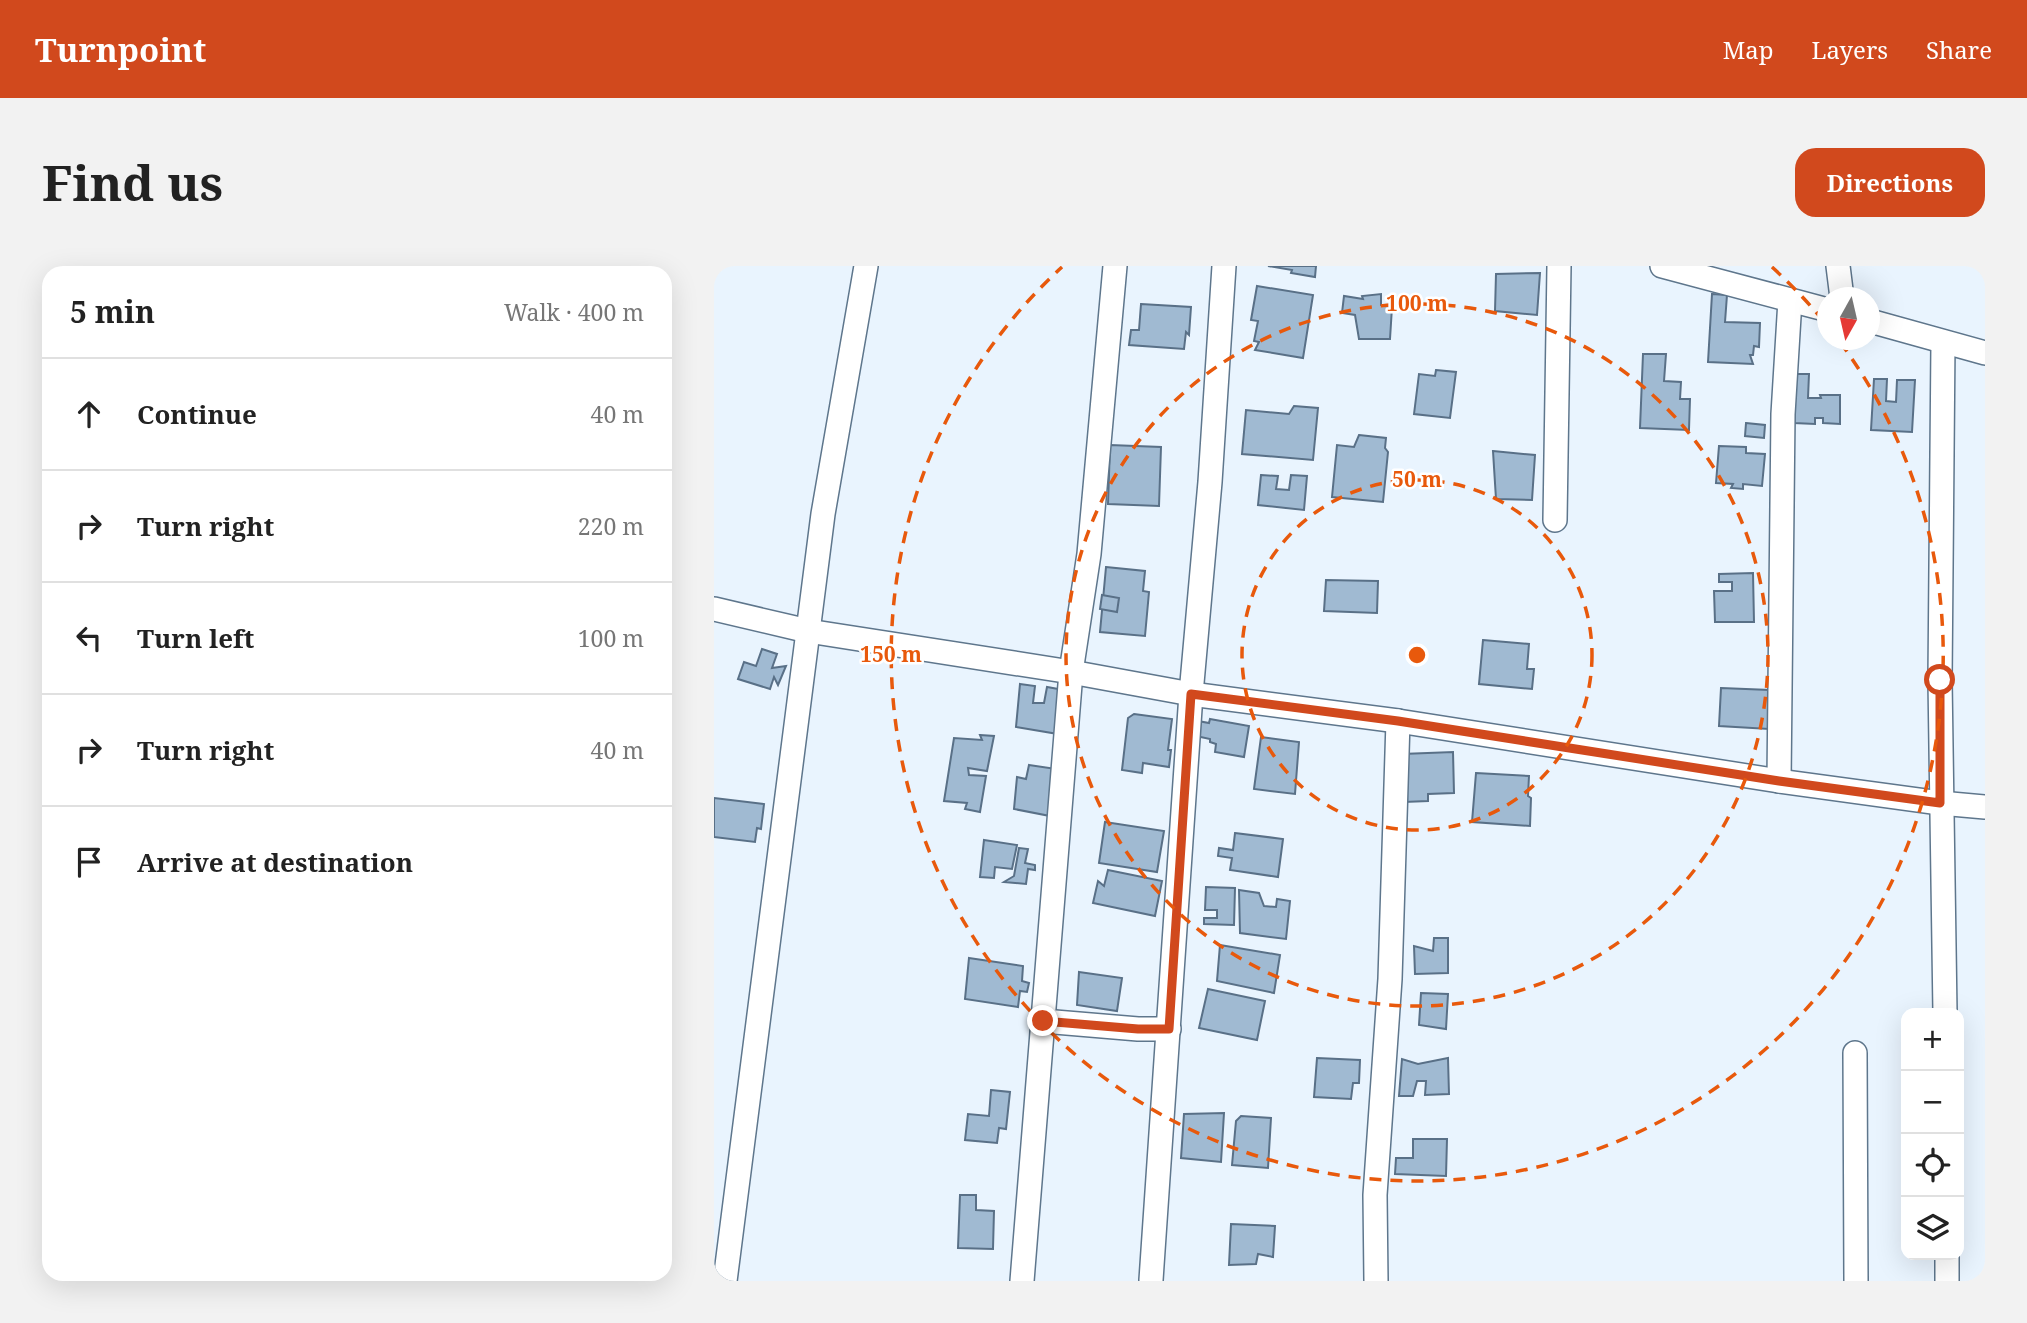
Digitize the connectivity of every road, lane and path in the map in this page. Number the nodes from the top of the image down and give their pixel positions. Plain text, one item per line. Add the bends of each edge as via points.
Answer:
1 (866, 266) edge
2 (1115, 266) edge
3 (1224, 266) edge
4 (1559, 266) edge
5 (1662, 266) edge
6 (1838, 266) edge
7 (1841, 287) edge
8 (1790, 300) junction
9 (1817, 307) edge
10 (1880, 324) edge
11 (1943, 342) junction
12 (1985, 353) edge
13 (1555, 520) dead end
14 (714, 609) edge
15 (808, 631) junction
16 (1071, 672) junction
17 (1191, 694) junction
18 (1398, 721) junction
19 (1779, 781) junction
20 (1940, 803) junction
21 (1985, 807) edge
22 (1945, 1008) edge
23 (1043, 1021) junction
24 (1169, 1029) junction
25 (1855, 1054) dead end
26 (1947, 1260) edge
27 (1151, 1280) edge
28 (726, 1281) edge
29 (1022, 1281) edge
30 (1376, 1281) edge
31 (1856, 1281) edge
32 (1947, 1281) edge

1 - 15 street via 822,514
2 - 16 street via 1089,554
3 - 17 street
4 - 13 street
5 - 8 street
6 - 7 street
8 - 9 street
8 - 19 street via 1783,414
10 - 11 street
11 - 12 street
11 - 20 street
14 - 15 street
15 - 16 street
15 - 28 street
16 - 17 street
16 - 23 street
17 - 18 street
17 - 24 street
18 - 19 street
18 - 30 street via 1390,979 1375,1195
19 - 20 street
20 - 21 street
20 - 22 street
23 - 24 street
23 - 29 street
24 - 27 street
25 - 31 street
26 - 32 street

